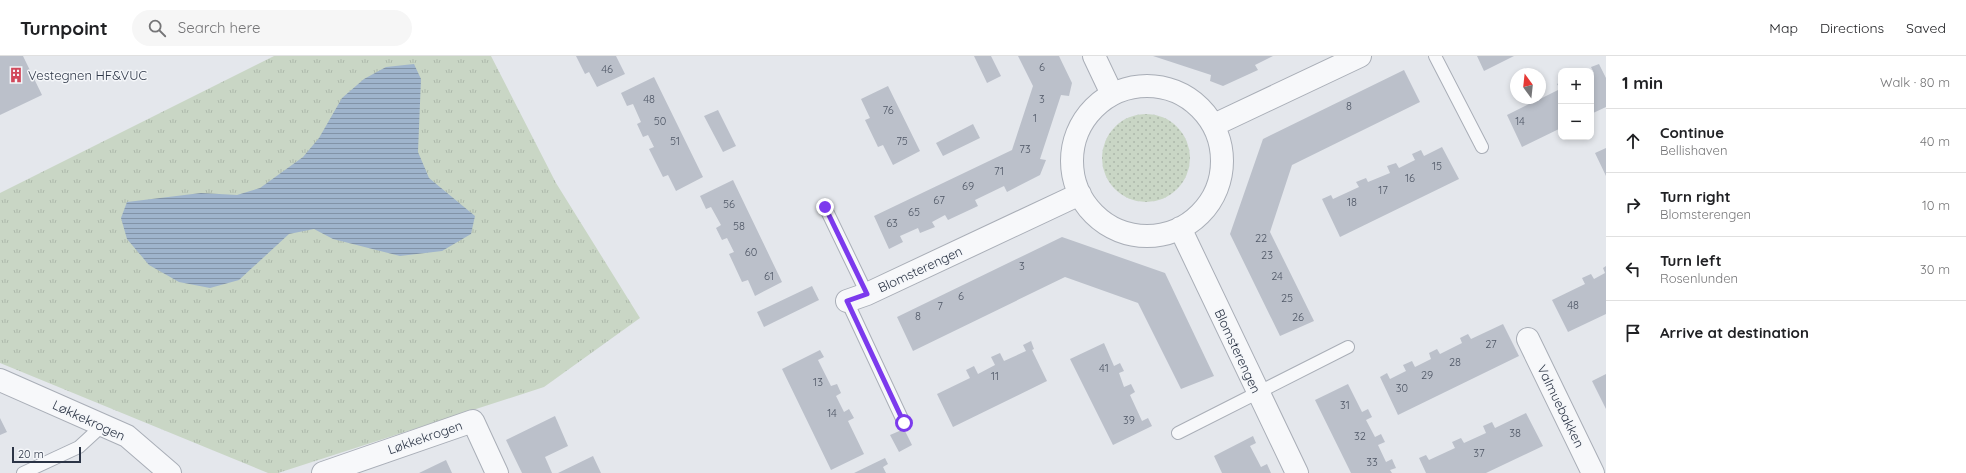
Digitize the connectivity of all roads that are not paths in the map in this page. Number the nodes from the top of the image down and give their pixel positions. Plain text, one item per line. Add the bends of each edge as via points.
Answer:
1 (1094, 56) edge
2 (1360, 56) edge
3 (1435, 56) edge
4 (1112, 94) junction
5 (1214, 125) junction
6 (1482, 147) dead end
7 (1080, 194) junction
8 (825, 207) dead end
9 (1180, 228) junction
10 (867, 294) junction
11 (847, 301) joint
12 (1528, 340) dead end
13 (1348, 347) dead end
14 (0, 380) edge
15 (1258, 392) junction
16 (904, 423) dead end
17 (103, 425) junction
18 (1178, 434) dead end
19 (1606, 469) edge
20 (23, 473) edge
21 (170, 473) edge
22 (324, 473) edge
23 (497, 473) edge
24 (1297, 473) edge
25 (1593, 473) edge
26 (1598, 473) edge

1 - 4 street
2 - 5 street
3 - 6 lane
4 - 5 street via 1140,86 1166,88 1190,99 1204,111
4 - 7 street via 1089,112 1075,140 1072,155 1073,171
5 - 9 street via 1222,152 1222,171 1217,189 1202,212
7 - 9 street via 1097,217 1123,232 1139,236 1156,235
7 - 10 street, Blomsterengen
8 - 10 lane
9 - 15 street, Blomsterengen
10 - 11 street, Blomsterengen
11 - 16 lane
12 - 25 street, Valmuebakken
13 - 15 lane
14 - 17 street, Løkkekrogen
15 - 18 lane
15 - 24 street, Blomsterengen
17 - 20 lane via 79,447
17 - 21 street, Løkkekrogen via 127,436
19 - 26 street
22 - 23 street, Løkkekrogen via 473,421

